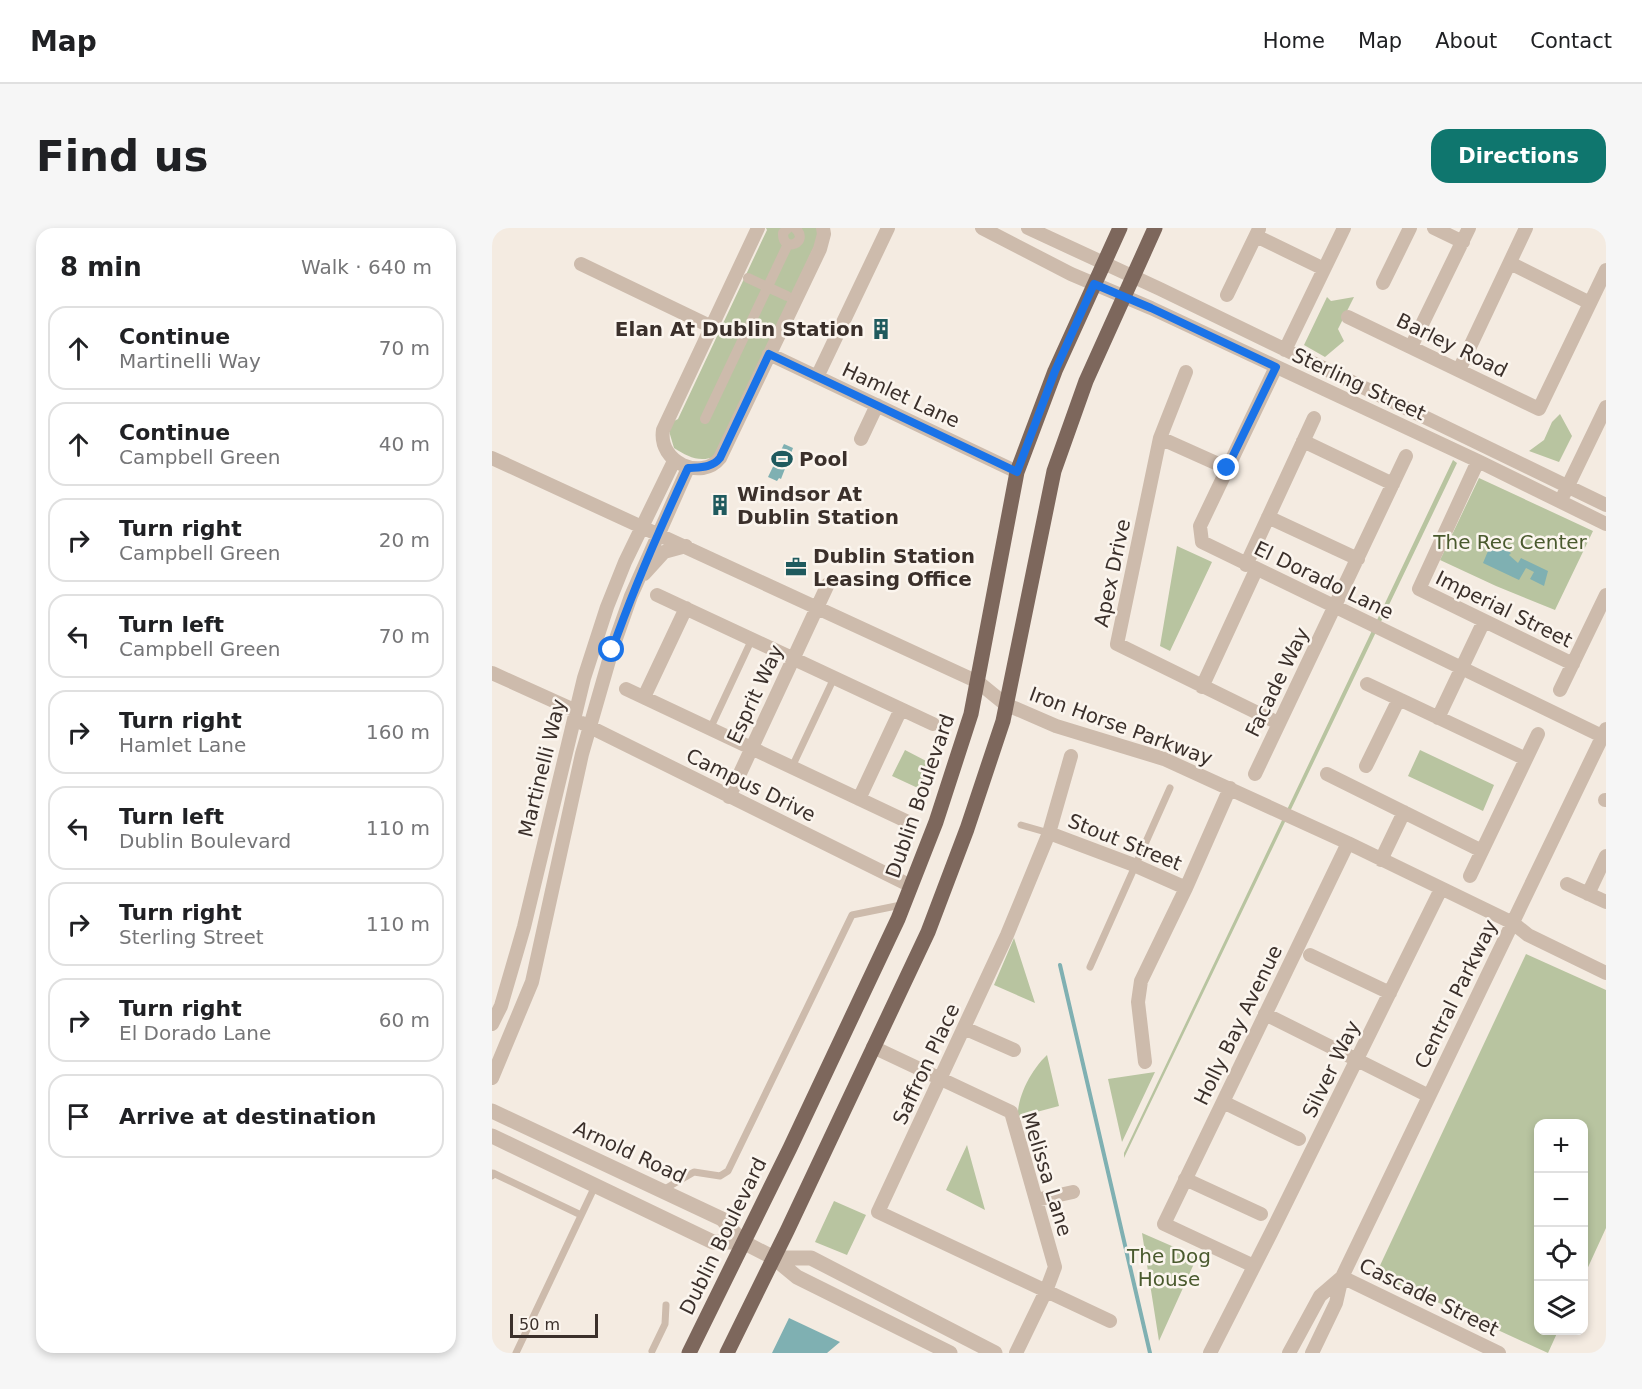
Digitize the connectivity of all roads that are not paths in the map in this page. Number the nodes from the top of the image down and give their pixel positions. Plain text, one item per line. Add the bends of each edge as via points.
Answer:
1 (758, 228) edge
2 (788, 228) edge
3 (795, 228) edge
4 (823, 228) edge
5 (888, 228) edge
6 (982, 228) edge
7 (1028, 228) edge
8 (1120, 228) edge
9 (1155, 228) edge
10 (1344, 228) edge
11 (1410, 228) edge
12 (1434, 228) edge
13 (1469, 228) edge
14 (1526, 228) edge
15 (1258, 232) edge
16 (1462, 242) junction
17 (788, 244) junction
18 (1510, 263) junction
19 (581, 264) dead end
20 (1104, 264) junction
21 (1324, 269) junction
22 (1606, 270) edge
23 (1132, 277) junction
24 (747, 278) dead end
25 (1383, 283) dead end
26 (1094, 284) junction
27 (767, 287) junction
28 (1227, 295) dead end
29 (787, 296) dead end
30 (1123, 297) junction
31 (1590, 303) junction
32 (1348, 317) dead end
33 (712, 327) junction
34 (1411, 347) junction
35 (1285, 350) junction
36 (769, 354) junction
37 (1276, 367) junction
38 (1459, 370) junction
39 (1186, 372) dead end
40 (817, 377) junction
41 (877, 405) junction
42 (1606, 407) edge
43 (1314, 418) dead end
44 (705, 419) dead end
45 (1160, 438) junction
46 (861, 439) dead end
47 (1303, 441) junction
48 (1406, 456) dead end
49 (492, 458) edge
50 (674, 461) junction
51 (1478, 461) junction
52 (688, 468) junction
53 (1227, 468) junction
54 (1017, 472) junction
55 (1393, 484) junction
56 (1568, 486) junction
57 (1561, 502) junction
58 (1606, 505) edge
59 (1268, 517) junction
60 (1606, 524) edge
61 (642, 526) junction
62 (657, 533) junction
63 (686, 546) junction
64 (1358, 559) junction
65 (1251, 567) junction
66 (828, 584) dead end
67 (657, 595) dead end
68 (1606, 595) edge
69 (816, 608) junction
70 (1335, 608) junction
71 (686, 609) junction
72 (1484, 621) junction
73 (620, 626) junction
74 (752, 639) junction
75 (793, 659) junction
76 (1573, 664) junction
77 (1462, 668) junction
78 (492, 673) edge
79 (834, 678) junction
80 (978, 682) junction
81 (1367, 684) dead end
82 (1202, 687) junction
83 (626, 689) dead end
84 (1560, 690) dead end
85 (644, 697) junction
86 (1399, 699) junction
87 (1005, 704) junction
88 (901, 709) junction
89 (575, 715) junction
90 (1438, 718) junction
91 (1278, 723) junction
92 (933, 724) dead end
93 (589, 726) junction
94 (710, 729) junction
95 (1538, 734) dead end
96 (1605, 734) edge
97 (751, 748) junction
98 (1071, 756) dead end
99 (1526, 759) junction
100 (1366, 766) dead end
101 (792, 767) junction
102 (1255, 774) dead end
103 (1326, 774) dead end
104 (1170, 788) dead end
105 (1230, 788) junction
106 (729, 796) junction
107 (859, 799) junction
108 (1404, 812) junction
109 (906, 821) dead end
110 (1021, 825) dead end
111 (1049, 833) junction
112 (1348, 843) junction
113 (1482, 851) junction
114 (1606, 856) edge
115 (1381, 860) junction
116 (1136, 865) junction
117 (1470, 876) dead end
118 (1567, 884) dead end
119 (911, 886) junction
120 (1186, 888) junction
121 (1441, 889) junction
122 (1588, 894) junction
123 (1606, 902) edge
124 (904, 905) junction
125 (1513, 923) junction
126 (1310, 955) dead end
127 (1090, 967) dead end
128 (1606, 973) edge
129 (1390, 993) junction
130 (1265, 1014) junction
131 (492, 1024) edge
132 (964, 1028) junction
133 (873, 1047) junction
134 (1014, 1050) dead end
135 (1356, 1061) junction
136 (1145, 1062) dead end
137 (492, 1078) edge
138 (942, 1079) junction
139 (1429, 1096) junction
140 (1222, 1102) junction
141 (492, 1111) edge
142 (492, 1136) edge
143 (1299, 1139) dead end
144 (493, 1174) edge
145 (1185, 1179) junction
146 (596, 1184) junction
147 (662, 1191) junction
148 (1073, 1192) dead end
149 (1036, 1200) junction
150 (1261, 1214) dead end
151 (581, 1215) junction
152 (743, 1242) junction
153 (774, 1258) junction
154 (1254, 1266) junction
155 (1342, 1277) junction
156 (1046, 1291) junction
157 (666, 1305) dead end
158 (1110, 1321) dead end
159 (653, 1352) edge
160 (516, 1353) edge
161 (689, 1353) edge
162 (727, 1353) edge
163 (950, 1353) edge
164 (995, 1353) edge
165 (1016, 1353) edge
166 (1210, 1353) edge
167 (1288, 1353) edge
168 (1312, 1353) edge
169 (1499, 1353) edge

1 - 33 street
2 - 17 street via 782,236
3 - 17 street via 799,240
4 - 36 street via 820,249
5 - 40 street
6 - 26 street, Sterling Street
7 - 20 street, Sterling Street
8 - 20 main road, Dublin Boulevard
9 - 23 main road
10 - 21 street
11 - 25 street
12 - 16 street
13 - 16 street
14 - 18 street
15 - 21 street
15 - 28 street
16 - 34 street
17 - 27 street
18 - 31 street
18 - 38 street
19 - 33 street
20 - 23 street, Sterling Street
20 - 26 main road, Dublin Boulevard
21 - 35 street
22 - 31 street
23 - 30 main road
23 - 35 street, Sterling Street
24 - 27 street
26 - 30 street, Sterling Street
26 - 54 main road, Dublin Boulevard via 1055,371
27 - 29 street
27 - 44 street
30 - 37 street, Sterling Street
30 - 87 main road via 1086,381 1054,471
31 - 38 street, Barley Road via 1539,409
32 - 34 street, Barley Road
33 - 50 street via 663,430 664,446
34 - 38 street, Barley Road
35 - 56 street, Sterling Street
36 - 40 street, Hamlet Lane
36 - 52 street via 720,458 716,463
37 - 51 street, Sterling Street
37 - 53 street, El Dorado Lane
39 - 45 street, Apex Drive
40 - 41 street, Hamlet Lane
41 - 46 street
41 - 54 street, Hamlet Lane
42 - 56 street
43 - 47 street
45 - 53 street
45 - 82 street, Apex Drive via 1117,644
47 - 55 street
47 - 59 street
48 - 55 street, Facade Way
49 - 61 street, Iron Horse Parkway
50 - 52 street
50 - 61 street, Martinelli Way
51 - 57 street, Sterling Street
51 - 72 street, Imperial Street via 1419,589
52 - 62 street, Martinelli Way
53 - 65 street, El Dorado Lane via 1200,526 1202,542
54 - 80 main road, Dublin Boulevard
55 - 64 street, Facade Way
56 - 57 street
56 - 58 street, Sterling Street
57 - 60 street, Sterling Street
59 - 64 street
59 - 65 street
61 - 62 street, Iron Horse Parkway
61 - 89 street, Martinelli Way via 607,607
62 - 63 street, Iron Horse Parkway
62 - 73 street, Martinelli Way
63 - 69 street, Iron Horse Parkway
63 - 73 street, Martinelli Way via 664,552 644,574
64 - 70 street, Facade Way
65 - 70 street, El Dorado Lane
65 - 82 street
66 - 69 street, Esprit Way
67 - 71 street
68 - 76 street
69 - 75 street, Esprit Way
69 - 80 street, Iron Horse Parkway
70 - 77 street, El Dorado Lane
70 - 91 street, Facade Way
71 - 74 street
71 - 85 street
72 - 76 street, Imperial Street
72 - 77 street
73 - 93 street, Martinelli Way
74 - 75 street
74 - 94 lane
75 - 79 street
75 - 97 street, Esprit Way
76 - 84 street
77 - 90 street
77 - 96 street, El Dorado Lane
78 - 89 street, Campus Drive
79 - 88 street
79 - 101 lane
80 - 87 street, Iron Horse Parkway
80 - 119 main road, Dublin Boulevard via 972,714
81 - 86 street
82 - 91 street, Apex Drive
83 - 85 street
85 - 94 street
86 - 90 street
86 - 100 street
87 - 105 street, Iron Horse Parkway via 1056,726 1164,759
87 - 133 main road via 1003,721 967,829 928,932
88 - 92 street
88 - 107 street
89 - 93 street, Campus Drive
89 - 131 street, Martinelli Way via 524,927
90 - 99 street
91 - 102 street, Facade Way
93 - 106 street, Campus Drive
93 - 137 street, Martinelli Way via 532,982
94 - 97 street
95 - 99 street
96 - 125 street, Central Parkway
97 - 101 street
97 - 106 street, Esprit Way
98 - 111 street, Saffron Place
99 - 113 street
101 - 107 street
103 - 108 street
104 - 116 lane
105 - 112 street, Iron Horse Parkway
105 - 120 street
106 - 119 street, Campus Drive
107 - 109 street
108 - 113 street
108 - 115 street
110 - 111 lane
111 - 116 street, Stout Street
111 - 132 street, Saffron Place
112 - 115 street, Iron Horse Parkway
112 - 130 street, Holly Bay Avenue
113 - 117 street
114 - 122 street
115 - 121 street, Iron Horse Parkway
116 - 120 street, Stout Street
116 - 127 lane
118 - 122 street
119 - 124 main road, Dublin Boulevard
120 - 136 street via 1141,981 1138,1002
121 - 125 street, Iron Horse Parkway
121 - 129 street, Silver Way
122 - 123 street
124 - 147 lane via 852,915 728,1170 720,1176 694,1172
124 - 152 main road, Dublin Boulevard
125 - 128 street, Iron Horse Parkway via 1528,935
125 - 139 street, Central Parkway
126 - 129 street
129 - 135 street, Silver Way
130 - 135 street
130 - 140 street, Holly Bay Avenue
132 - 134 street
132 - 138 street, Saffron Place
133 - 138 street, Melissa Lane
133 - 153 main road
135 - 139 street
135 - 154 street, Silver Way
138 - 149 street, Melissa Lane via 1011,1112
138 - 156 street, Saffron Place via 878,1212
139 - 155 street, Central Parkway
140 - 143 street
140 - 145 street, Holly Bay Avenue
141 - 147 street, Arnold Road
142 - 146 street, Arnold Road
144 - 151 lane
145 - 150 street
145 - 154 street, Holly Bay Avenue via 1164,1224
146 - 151 lane
146 - 152 street, Arnold Road via 712,1242
147 - 152 street, Arnold Road via 722,1219
148 - 149 street
149 - 156 street, Melissa Lane via 1055,1267
151 - 160 lane
152 - 153 street, Arnold Road
152 - 161 main road, Dublin Boulevard
153 - 162 main road
153 - 163 street, Arnold Road via 797,1277
153 - 164 street, Arnold Road via 811,1258
154 - 166 street, Silver Way
155 - 167 street, Central Parkway via 1320,1296
155 - 168 street, Central Parkway via 1335,1303
155 - 169 street, Cascade Street
156 - 158 street
156 - 165 street, Melissa Lane
157 - 159 lane via 665,1324

